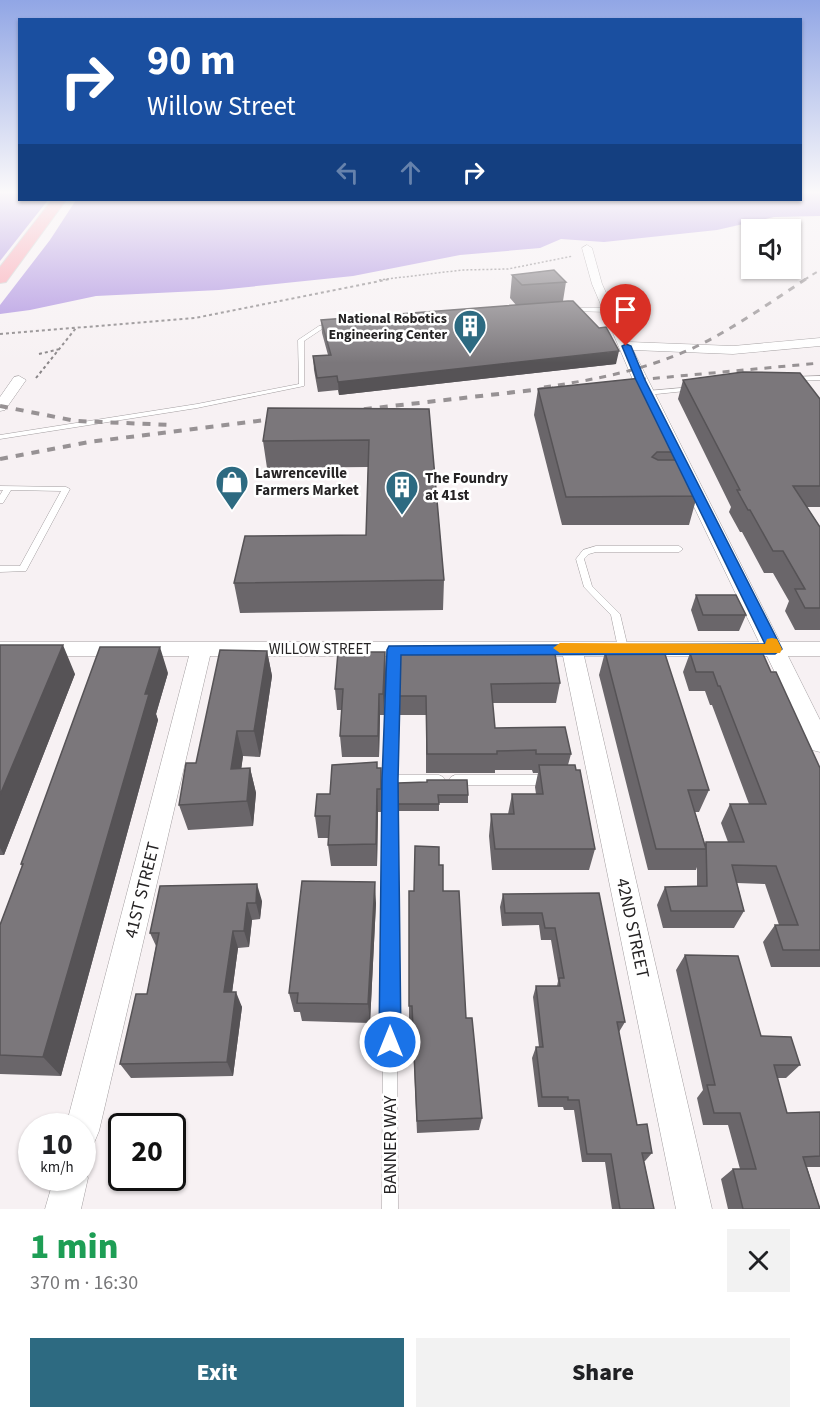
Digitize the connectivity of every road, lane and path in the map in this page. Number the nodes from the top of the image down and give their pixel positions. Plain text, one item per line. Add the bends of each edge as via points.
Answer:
1 (22, 249) edge
2 (587, 249) edge
3 (570, 256) dead end
4 (0, 278) edge
5 (566, 309) edge
6 (609, 310) junction
7 (344, 326) edge
8 (77, 328) junction
9 (0, 334) edge
10 (820, 342) edge
11 (626, 346) junction
12 (61, 349) junction
13 (39, 354) dead end
14 (820, 378) edge
15 (19, 380) dead end
16 (795, 387) edge
17 (699, 388) edge
18 (647, 393) junction
19 (4, 402) edge
20 (0, 437) edge
21 (4, 489) edge
22 (0, 501) edge
23 (679, 549) dead end
24 (0, 569) edge
25 (572, 648) junction
26 (623, 648) junction
27 (0, 649) edge
28 (201, 649) junction
29 (775, 649) junction
30 (820, 649) edge
31 (394, 650) junction
32 (820, 743) edge
33 (390, 780) junction
34 (554, 780) edge
35 (86, 1113) edge
36 (68, 1191) edge
37 (63, 1209) edge
38 (390, 1209) edge
39 (694, 1209) edge

1 - 4 main road
2 - 6 street
3 - 8 path via 508,269 381,280 195,318
5 - 6 lane
6 - 11 street
7 - 20 lane via 321,327 301,340 302,386
8 - 9 path
8 - 12 path
10 - 11 street via 733,350
11 - 18 street
12 - 13 path
12 - 19 path via 30,385
14 - 16 lane via 789,379
15 - 19 street
17 - 18 lane
18 - 29 street via 687,483
21 - 22 lane
21 - 24 lane via 66,489 23,569
23 - 26 lane via 596,549 580,559 588,588 615,614
25 - 26 street, WILLOW STREET
25 - 31 street, WILLOW STREET
25 - 39 street, 42ND STREET via 595,780
26 - 29 street, WILLOW STREET
27 - 28 street, WILLOW STREET
28 - 31 street, WILLOW STREET
28 - 35 street, 41ST STREET
29 - 30 street, WILLOW STREET
29 - 32 street
31 - 33 lane, BANNER WAY
33 - 34 lane
33 - 38 lane, BANNER WAY
36 - 37 street

